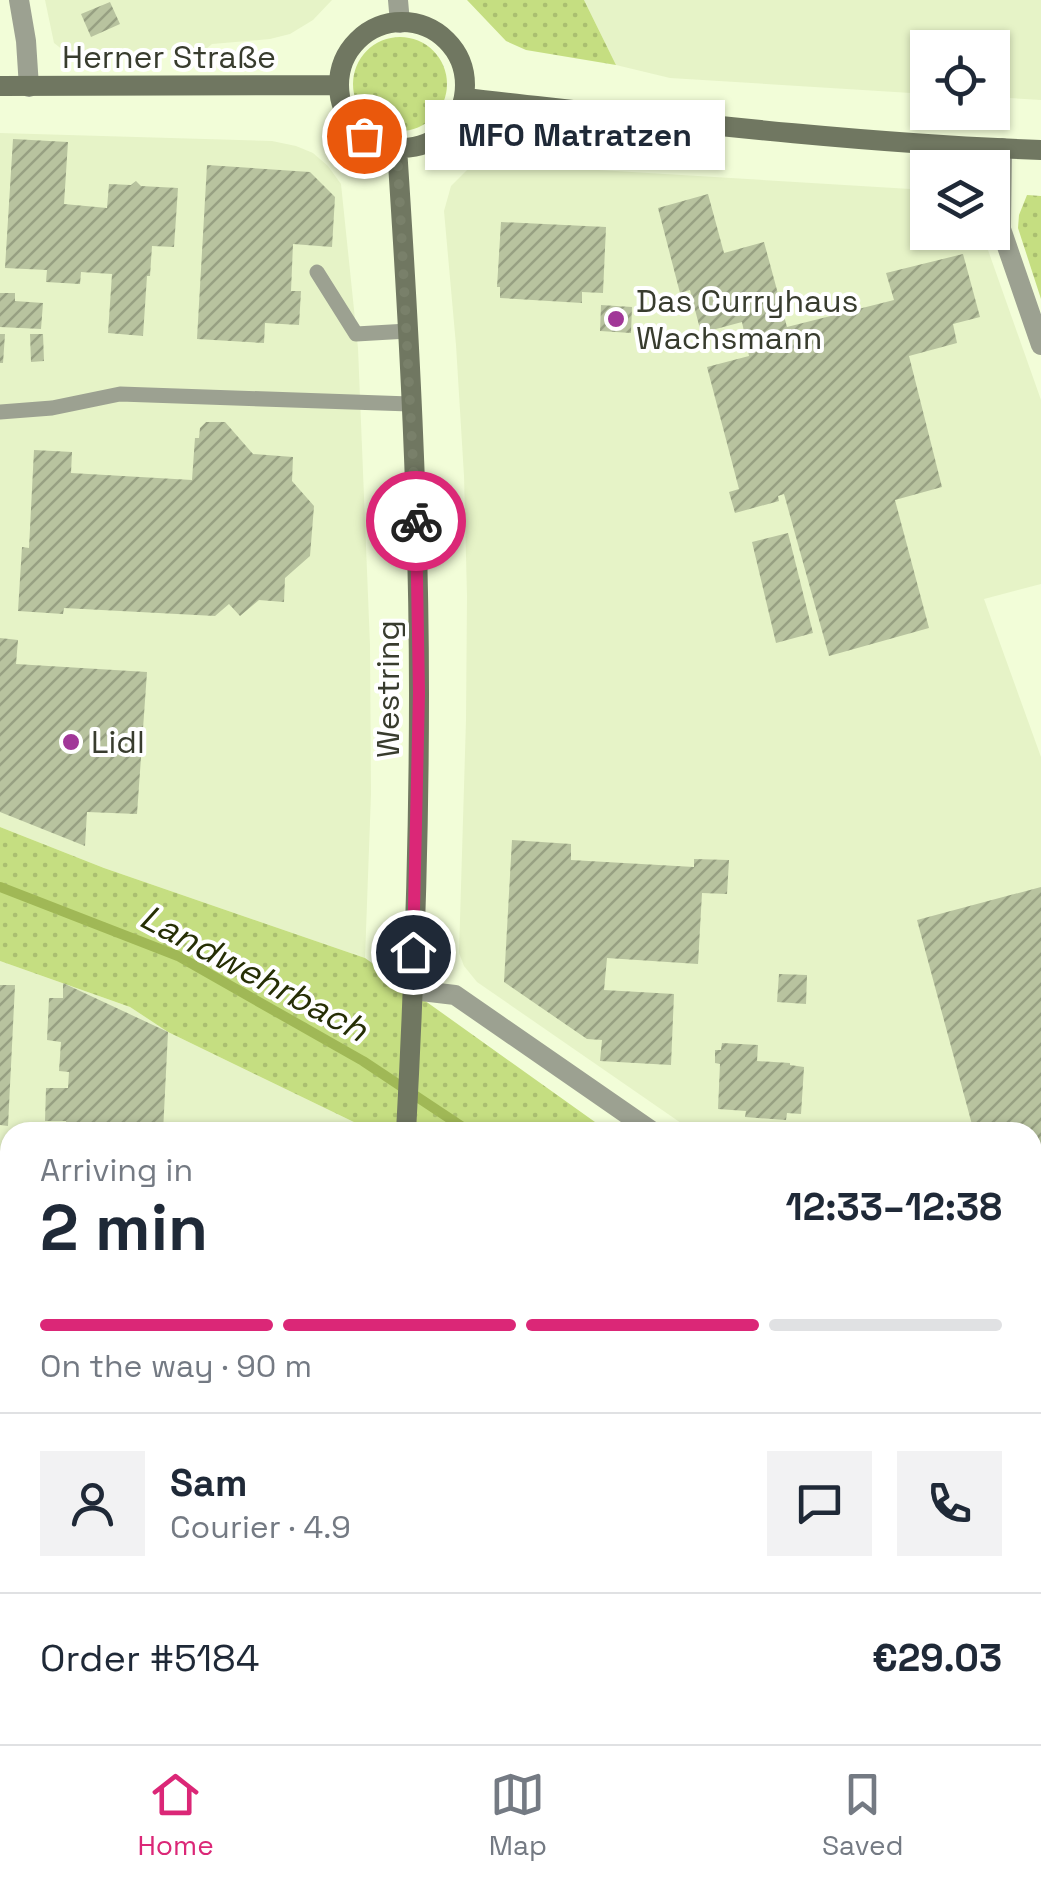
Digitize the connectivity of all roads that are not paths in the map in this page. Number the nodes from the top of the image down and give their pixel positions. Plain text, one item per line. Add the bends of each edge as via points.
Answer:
1 (19, 0) edge
2 (398, 0) edge
3 (400, 22) junction
4 (0, 86) edge
5 (338, 86) junction
6 (29, 87) junction
7 (465, 98) junction
8 (397, 148) junction
9 (1002, 148) junction
10 (1041, 150) edge
11 (318, 272) dead end
12 (408, 332) junction
13 (1041, 345) edge
14 (410, 404) junction
15 (0, 412) edge
16 (412, 990) junction
17 (407, 1122) edge
18 (639, 1122) edge

1 - 6 street
2 - 3 street
3 - 5 main road via 368,32 353,45
3 - 7 main road via 432,28 452,46 464,70
4 - 6 main road, Herner Straße
5 - 6 main road, Herner Straße
5 - 8 main road via 352,125 377,144
7 - 8 main road via 446,132
7 - 9 main road
8 - 12 main road, Westring
9 - 10 main road
9 - 13 street via 1000,229
11 - 12 lane via 356,334
12 - 14 main road, Westring
14 - 15 lane via 120,394
14 - 16 main road, Westring via 419,693
16 - 17 main road, Westring
16 - 18 street via 455,994

